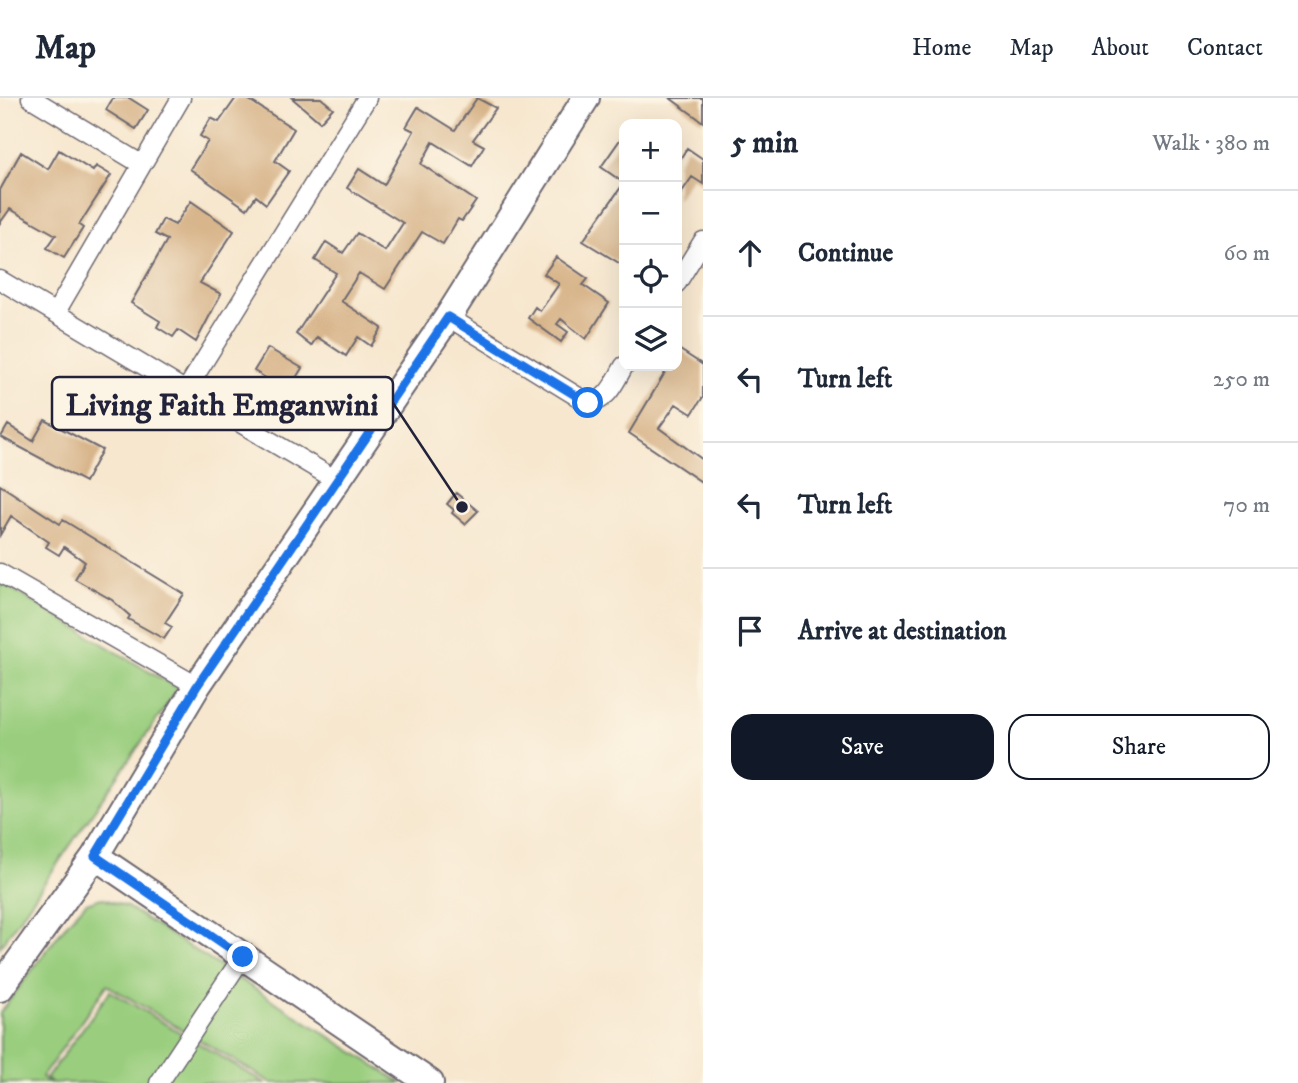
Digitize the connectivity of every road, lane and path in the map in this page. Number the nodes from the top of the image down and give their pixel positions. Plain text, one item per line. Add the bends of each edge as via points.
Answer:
1 (31, 98) edge
2 (181, 98) edge
3 (367, 98) edge
4 (586, 98) edge
5 (141, 164) junction
6 (703, 241) edge
7 (682, 275) edge
8 (0, 280) edge
9 (55, 312) junction
10 (448, 317) junction
11 (621, 371) edge
12 (185, 392) junction
13 (337, 480) junction
14 (0, 573) edge
15 (197, 686) junction
16 (95, 856) junction
17 (243, 957) junction
18 (0, 988) edge
19 (159, 1083) edge
20 (430, 1083) edge

1 - 5 street
2 - 5 street
3 - 12 street
4 - 10 street
5 - 9 street
6 - 7 street
8 - 9 street
9 - 12 street
10 - 11 street via 588,403 607,394
10 - 13 street
12 - 13 street
13 - 15 street
14 - 15 street
15 - 16 street
16 - 17 street
16 - 18 street
17 - 19 street
17 - 20 street

